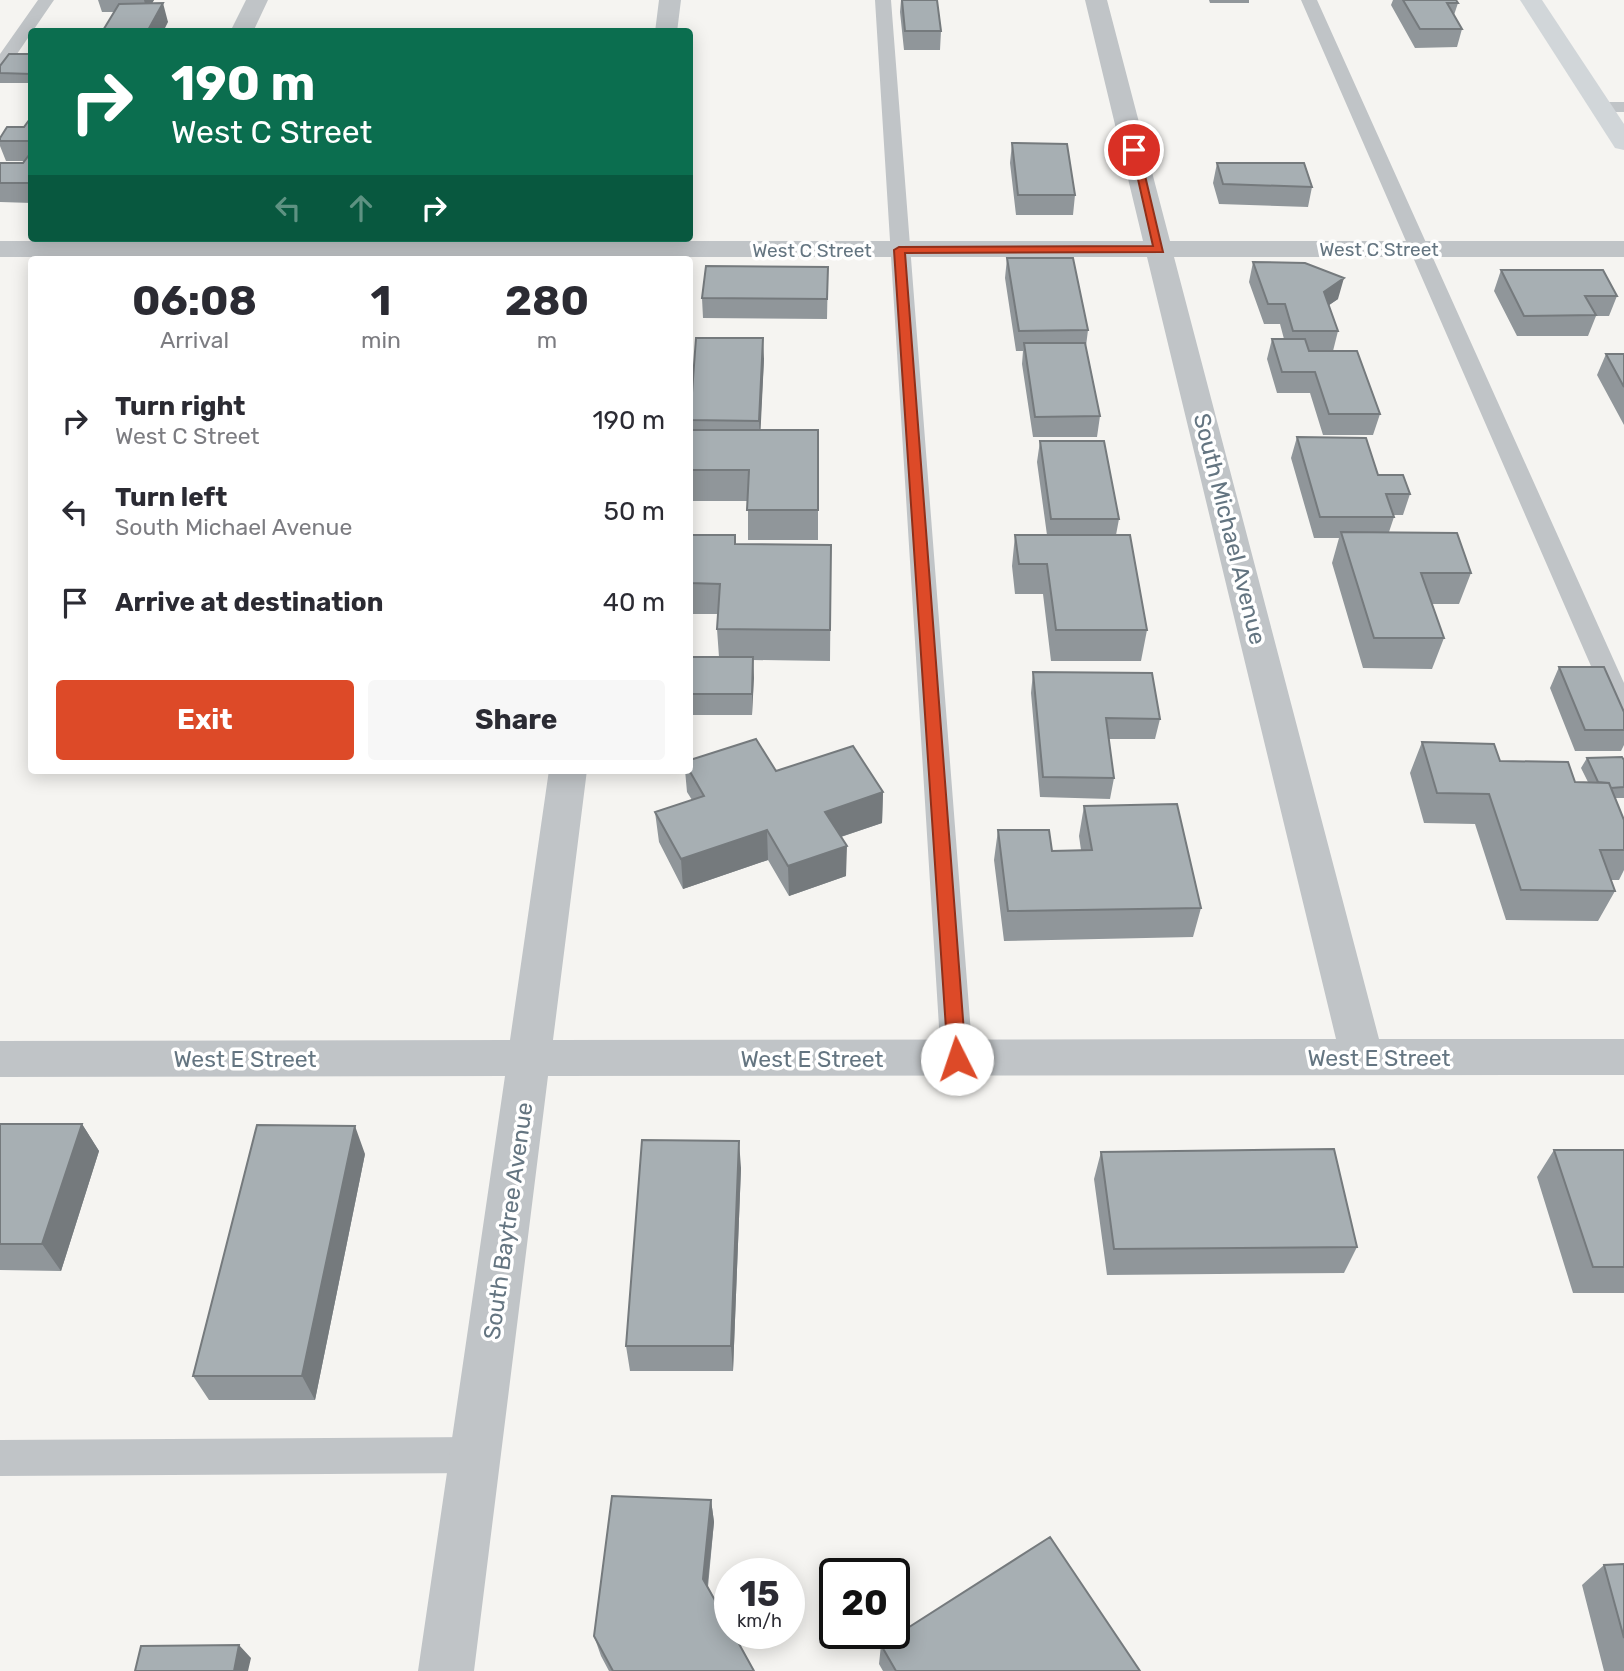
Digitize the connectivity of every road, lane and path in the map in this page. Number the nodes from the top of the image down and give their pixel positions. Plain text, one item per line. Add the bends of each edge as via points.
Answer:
1 (46, 0) edge
2 (257, 0) edge
3 (670, 0) edge
4 (883, 0) edge
5 (1096, 0) edge
6 (1309, 0) edge
7 (1531, 0) edge
8 (243, 28) edge
9 (666, 28) edge
10 (0, 66) edge
11 (1612, 107) edge
12 (1624, 143) edge
13 (130, 244) edge
14 (0, 249) edge
15 (637, 249) edge
16 (1419, 249) junction
17 (1624, 249) edge
18 (899, 250) junction
19 (1159, 250) junction
20 (1624, 712) edge
21 (567, 774) edge
22 (1362, 1058) junction
23 (1624, 1058) edge
24 (0, 1059) edge
25 (530, 1059) junction
26 (957, 1059) junction
27 (476, 1455) junction
28 (0, 1458) edge
29 (446, 1671) edge

1 - 10 lane
2 - 8 street
3 - 9 street
4 - 18 lane
5 - 19 street, South Michael Avenue
6 - 16 lane
7 - 11 main road
11 - 12 main road
13 - 14 street, West C Street
13 - 15 street, West C Street
15 - 18 street, West C Street
16 - 17 street, West C Street
16 - 19 street, West C Street
16 - 20 lane
18 - 19 street, West C Street
18 - 26 lane
19 - 22 street, South Michael Avenue
21 - 25 street, South Baytree Avenue
22 - 23 street, West E Street
22 - 26 street, West E Street
24 - 25 street, West E Street
25 - 26 street, West E Street
25 - 27 street, South Baytree Avenue
27 - 28 lane
27 - 29 street, South Baytree Avenue

